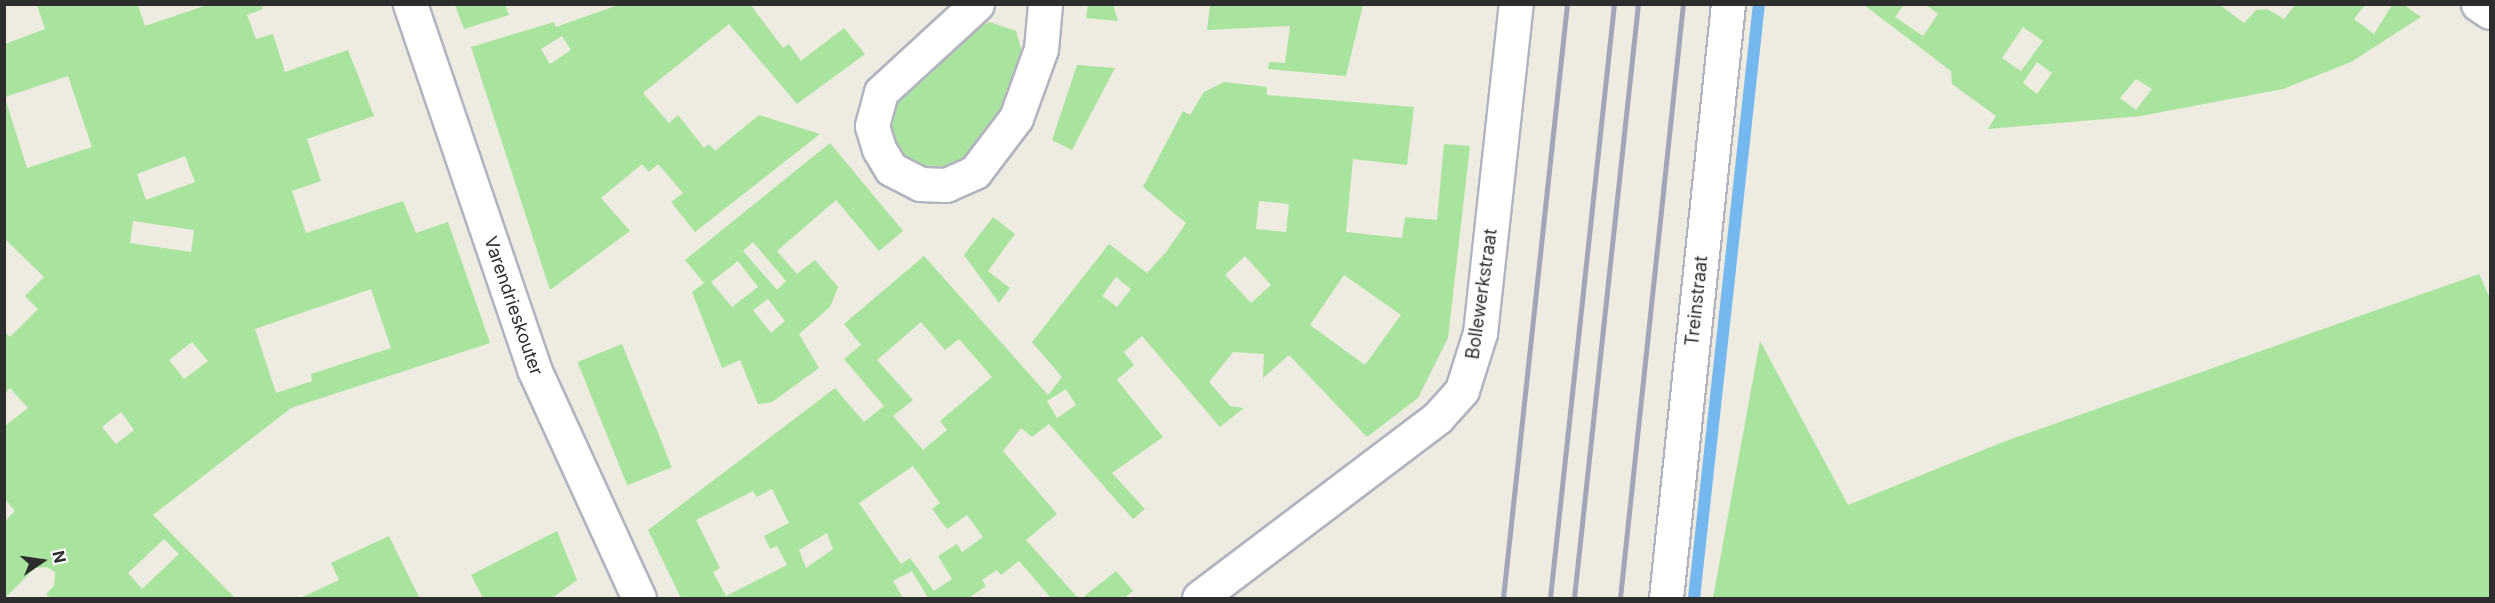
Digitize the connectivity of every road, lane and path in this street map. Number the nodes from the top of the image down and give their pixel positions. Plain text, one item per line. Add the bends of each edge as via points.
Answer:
1 (410, 4) edge
2 (977, 4) edge
3 (1045, 4) edge
4 (1516, 4) edge
5 (1728, 4) edge
6 (2478, 4) edge
7 (2490, 12) edge
8 (639, 598) edge
9 (1199, 598) edge
10 (1666, 598) edge

1 - 8 street, Varendrieskouter via 534,369
2 - 3 street via 881,92 872,126 879,149 891,169 920,184 946,185 975,172 1016,118 1041,49
4 - 9 street, Bollewerkstraat via 1480,333 1462,390 1438,417
5 - 10 street, Treinstraat
6 - 7 street

